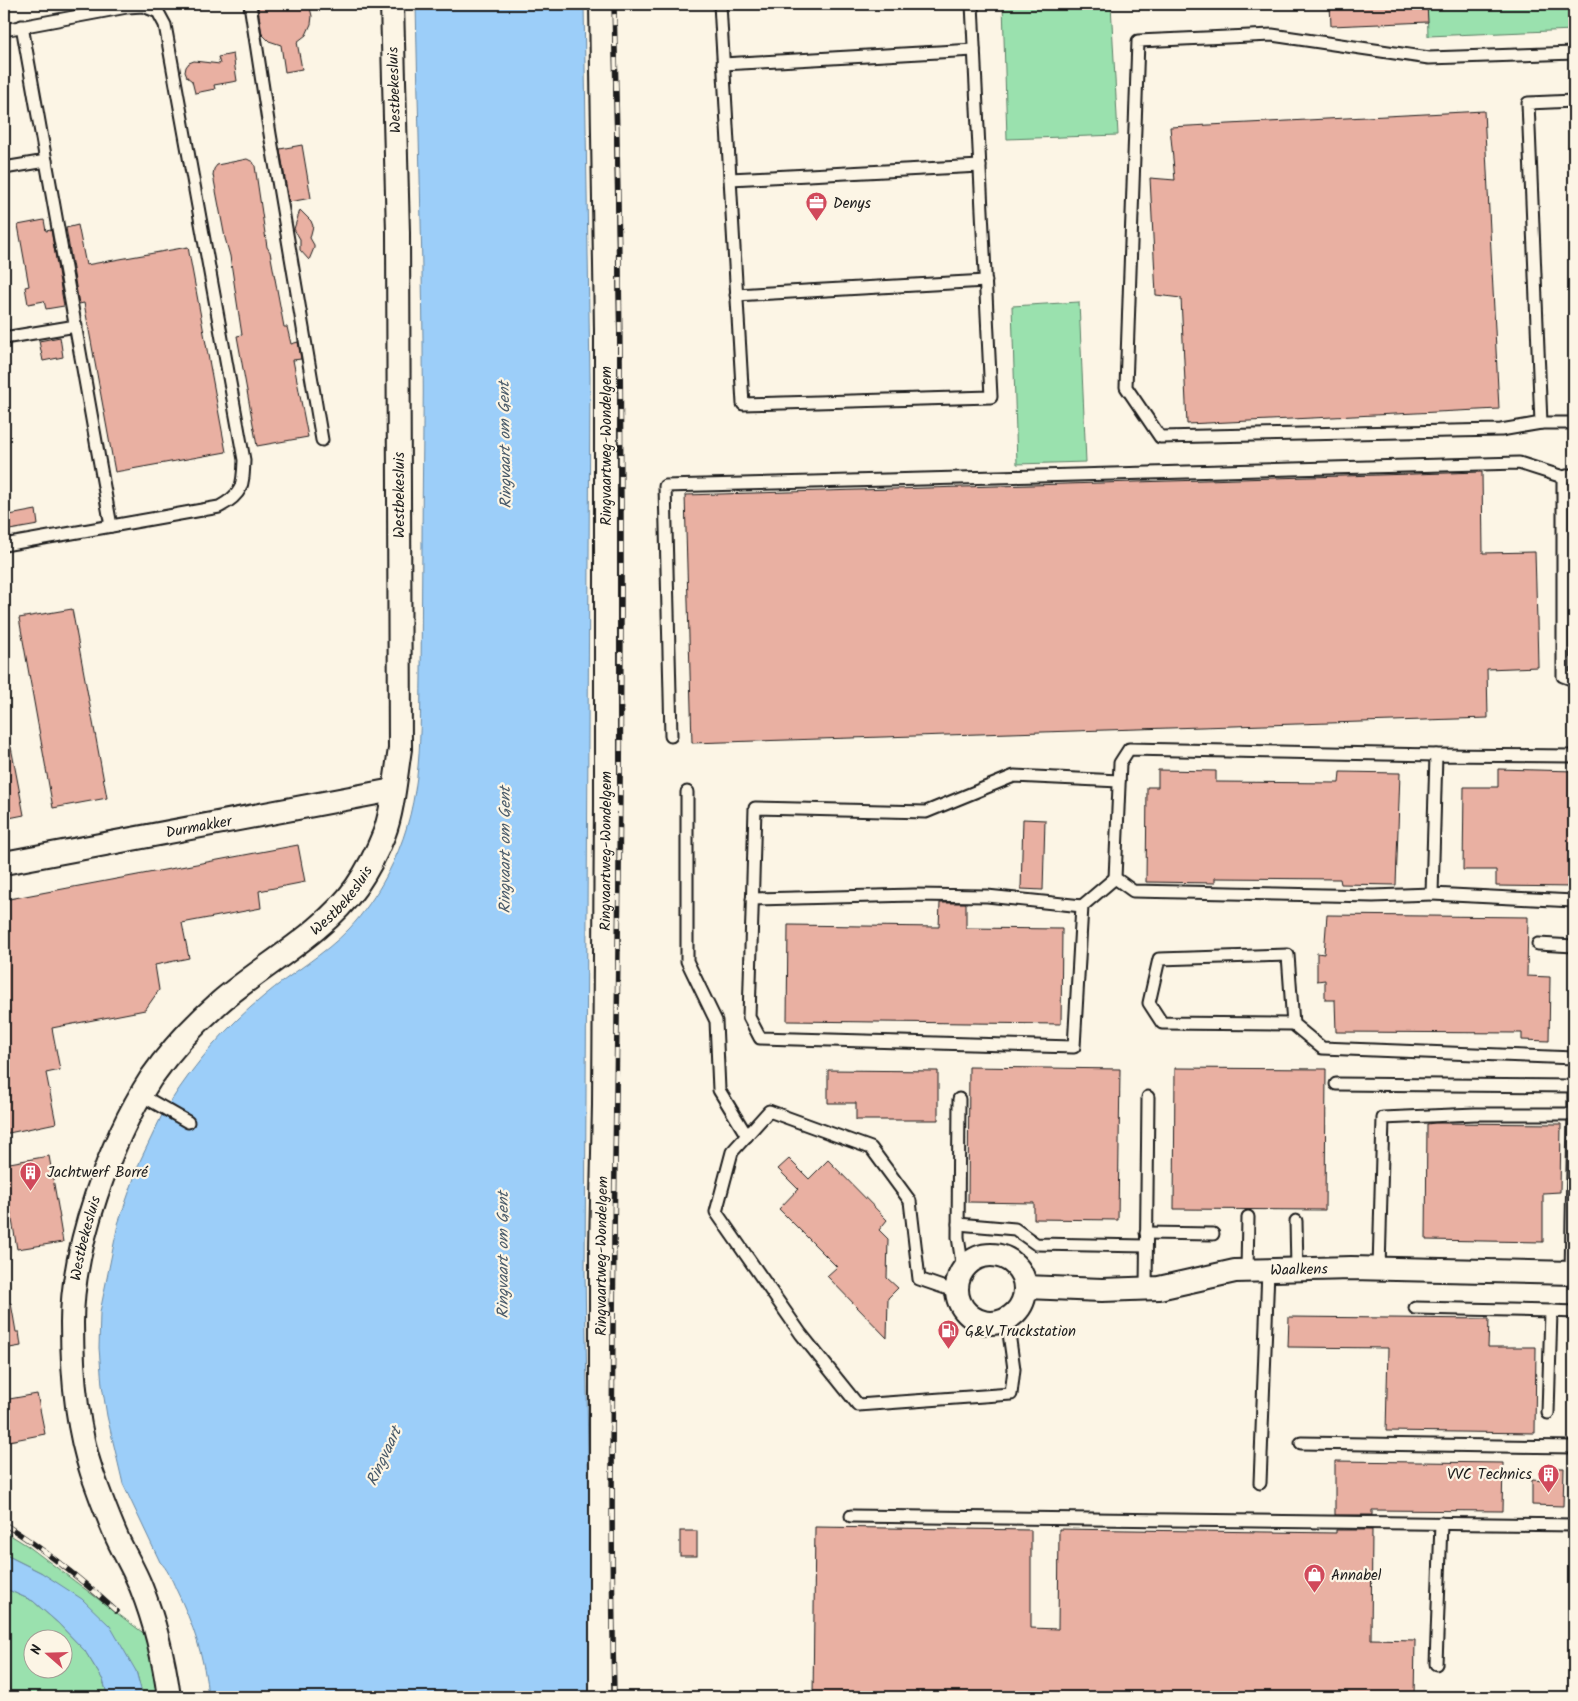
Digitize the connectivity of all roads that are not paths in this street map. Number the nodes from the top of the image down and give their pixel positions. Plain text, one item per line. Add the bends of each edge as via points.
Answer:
1 (250, 4) edge
2 (392, 4) edge
3 (601, 4) edge
4 (720, 4) edge
5 (972, 4) edge
6 (148, 5) edge
7 (22, 26) junction
8 (4, 30) edge
9 (974, 50) junction
10 (1574, 53) edge
11 (723, 64) junction
12 (1574, 101) edge
13 (46, 161) junction
14 (980, 166) junction
15 (4, 168) edge
16 (730, 179) junction
17 (986, 281) junction
18 (736, 295) junction
19 (76, 326) junction
20 (4, 338) edge
21 (1540, 423) junction
22 (1574, 423) edge
23 (322, 440) dead end
24 (1569, 476) edge
25 (111, 526) junction
26 (4, 545) edge
27 (1574, 680) edge
28 (671, 736) dead end
29 (1436, 755) junction
30 (1574, 756) edge
31 (1119, 781) junction
32 (394, 790) junction
33 (687, 792) dead end
34 (4, 863) edge
35 (1115, 878) junction
36 (1432, 894) junction
37 (752, 899) junction
38 (1574, 901) edge
39 (1082, 906) junction
40 (1538, 944) dead end
41 (1574, 946) edge
42 (1293, 1024) junction
43 (1574, 1058) edge
44 (1336, 1084) dead end
45 (1574, 1086) edge
46 (141, 1095) junction
47 (1148, 1097) dead end
48 (959, 1099) dead end
49 (1574, 1108) edge
50 (1574, 1116) edge
51 (188, 1122) dead end
52 (747, 1136) junction
53 (1248, 1218) dead end
54 (1296, 1221) dead end
55 (958, 1224) junction
56 (1146, 1232) junction
57 (1213, 1234) dead end
58 (1146, 1246) junction
59 (1297, 1269) junction
60 (1379, 1269) junction
61 (963, 1270) junction
62 (1257, 1270) junction
63 (1573, 1273) edge
64 (1025, 1287) junction
65 (1146, 1289) junction
66 (957, 1292) junction
67 (1416, 1308) dead end
68 (1551, 1311) junction
69 (1574, 1312) edge
70 (1007, 1319) junction
71 (1548, 1413) dead end
72 (1302, 1442) dead end
73 (1574, 1447) edge
74 (1260, 1483) dead end
75 (852, 1516) dead end
76 (1441, 1523) junction
77 (1574, 1524) edge
78 (1436, 1664) dead end
79 (169, 1697) edge
80 (601, 1697) edge

1 - 23 lane
2 - 32 street, Westbekesluis via 398,233 400,739
3 - 80 street, Ringvaartweg-Wondelgem via 606,330 606,814 601,1249
4 - 11 lane
5 - 9 lane
6 - 7 lane
6 - 25 lane via 158,12 165,25 244,460 244,483 233,499 219,507
7 - 8 lane
7 - 13 lane
9 - 11 lane
9 - 14 lane
10 - 21 lane via 1429,58 1272,35 1138,41 1126,387 1160,437 1501,430
11 - 16 lane
12 - 21 lane via 1528,103
13 - 15 lane
13 - 19 lane
14 - 16 lane
14 - 17 lane
16 - 18 lane
17 - 18 lane
17 - 18 lane via 992,397 742,404
19 - 20 lane
19 - 25 lane
21 - 22 lane
24 - 27 lane via 1563,676
24 - 28 lane via 1520,464 665,486
25 - 26 lane
29 - 30 lane
29 - 31 lane via 1129,749 1120,763
29 - 36 lane
31 - 35 lane
31 - 37 lane via 1014,776 926,812 755,808
32 - 34 street, Durmakker
32 - 46 street, Westbekesluis via 384,833 356,887 342,904 323,923 220,1002 180,1043
33 - 52 lane via 687,961 716,1021 719,1090
35 - 36 lane via 1133,891 1374,896
35 - 39 lane
36 - 38 lane
37 - 39 lane via 978,896
37 - 39 lane via 749,1017 760,1038 1074,1047
40 - 41 lane
42 - 42 lane via 1288,955 1159,959 1149,1003 1162,1024
42 - 43 lane via 1322,1048
44 - 45 lane
45 - 49 lane
46 - 51 lane
46 - 79 street, Westbekesluis via 111,1157 80,1254 74,1287 73,1359 80,1425 91,1471 141,1587 164,1663
47 - 56 lane
48 - 55 lane
50 - 60 lane via 1475,1114 1383,1118
50 - 63 lane
52 - 66 lane via 769,1112 871,1148 910,1201 919,1279
52 - 70 lane via 732,1152 716,1212 801,1334 858,1405 1011,1394 1014,1369
53 - 62 lane
54 - 59 lane
55 - 58 lane via 1015,1229 1036,1244
55 - 61 lane
56 - 57 lane
56 - 58 lane
58 - 65 lane
59 - 60 street, Waalkens
59 - 62 street, Waalkens
60 - 63 street, Waalkens
61 - 64 street via 980,1256 1003,1257 1020,1271
61 - 66 street
62 - 65 street, Waalkens via 1235,1271
62 - 74 lane
64 - 65 street, Waalkens
64 - 70 street via 1022,1303
66 - 70 street via 960,1303 975,1319 991,1323
67 - 68 lane
68 - 69 lane
68 - 71 lane
72 - 73 lane
75 - 76 lane
76 - 77 lane
76 - 78 lane

